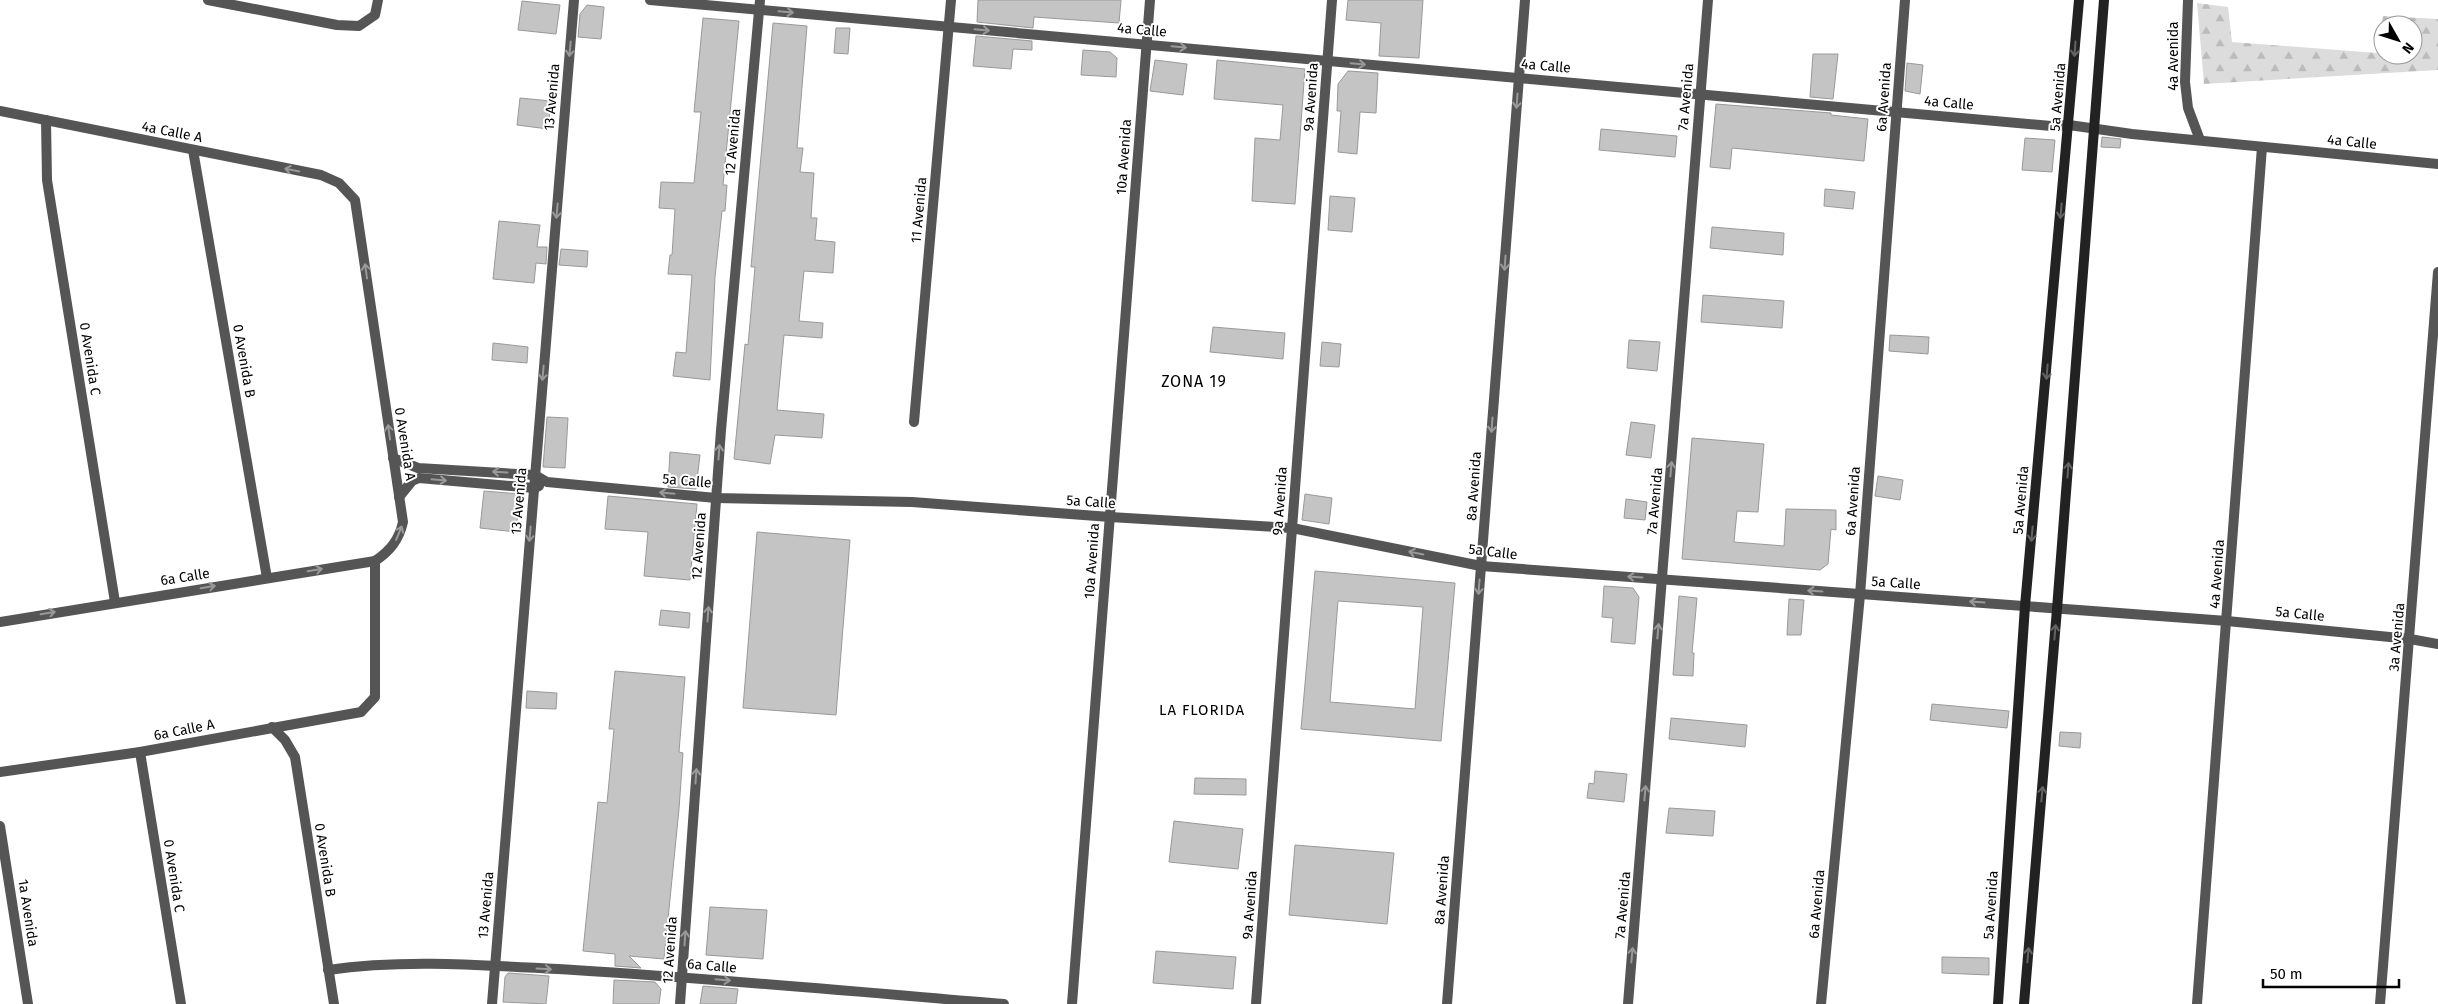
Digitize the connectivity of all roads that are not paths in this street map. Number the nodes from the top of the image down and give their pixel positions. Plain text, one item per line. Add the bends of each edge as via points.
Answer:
1 (208, 0) edge
2 (378, 0) edge
3 (574, 0) edge
4 (650, 0) edge
5 (952, 0) edge
6 (1150, 0) edge
7 (1332, 0) edge
8 (1525, 0) edge
9 (1708, 0) edge
10 (1905, 0) edge
11 (2079, 0) edge
12 (2104, 0) edge
13 (2188, 0) edge
14 (221, 1) edge
15 (760, 5) edge
16 (949, 27) junction
17 (1146, 44) junction
18 (1328, 61) junction
19 (1519, 78) junction
20 (1700, 94) junction
21 (0, 111) edge
22 (1896, 112) junction
23 (46, 120) junction
24 (2069, 125) junction
25 (2094, 130) junction
26 (2200, 140) junction
27 (2262, 146) junction
28 (193, 150) junction
29 (2438, 164) edge
30 (339, 183) joint
31 (2438, 272) edge
32 (914, 422) dead end
33 (393, 458) junction
34 (535, 475) junction
35 (547, 482) junction
36 (534, 488) junction
37 (400, 497) junction
38 (716, 498) junction
39 (1110, 518) junction
40 (1292, 528) junction
41 (375, 560) junction
42 (1481, 566) junction
43 (267, 578) junction
44 (1662, 580) junction
45 (1860, 595) junction
46 (115, 602) junction
47 (2025, 606) junction
48 (2057, 609) junction
49 (2227, 621) junction
50 (0, 622) edge
51 (2410, 639) junction
52 (2438, 644) edge
53 (272, 727) junction
54 (140, 752) junction
55 (0, 772) edge
56 (0, 826) edge
57 (495, 966) junction
58 (328, 970) junction
59 (682, 977) junction
60 (868, 993) junction
61 (28, 1004) edge
62 (181, 1004) edge
63 (334, 1004) edge
64 (492, 1004) edge
65 (680, 1004) edge
66 (867, 1004) edge
67 (1004, 1004) edge
68 (1072, 1004) edge
69 (1256, 1004) edge
70 (1447, 1004) edge
71 (1628, 1004) edge
72 (1822, 1004) edge
73 (1998, 1004) edge
74 (2024, 1004) edge
75 (2197, 1004) edge
76 (2380, 1004) edge

1 - 14 street
2 - 14 street via 375,15 359,26 337,25
3 -> 34 street, 13 Avenida
4 - 15 street, 4a Calle
5 - 16 street, 11 Avenida
6 - 17 street, 10a Avenida
7 - 18 street, 9a Avenida
8 - 19 street, 8a Avenida
9 - 20 street, 7a Avenida
10 - 22 street, 6a Avenida
11 -> 24 main road, 5a Avenida
12 - 25 main road
13 - 26 street, 4a Avenida via 2185,82 2188,108
15 -> 16 street, 4a Calle
38 -> 15 street, 12 Avenida
16 -> 17 street, 4a Calle
16 - 32 street, 11 Avenida
17 -> 18 street, 4a Calle
17 - 39 street, 10a Avenida
18 -> 19 street, 4a Calle
18 - 40 street, 9a Avenida
19 - 20 street, 4a Calle
19 -> 42 street, 8a Avenida
20 - 22 street, 4a Calle
44 -> 20 street, 7a Avenida
21 - 23 street, 4a Calle A
22 - 24 street, 4a Calle
22 - 45 street, 6a Avenida
23 - 28 street, 4a Calle A
23 - 46 street, 0 Avenida C via 47,180
24 - 25 street, 4a Calle
24 -> 47 main road, 5a Avenida
25 - 26 street, 4a Calle
48 -> 25 main road
26 - 27 street, 4a Calle
27 - 29 street, 4a Calle
27 - 49 street, 4a Avenida
30 -> 28 street, 4a Calle A via 321,175
28 - 43 street, 0 Avenida B
33 -> 30 street, 0 Avenida A via 355,200
31 - 51 street, 3a Avenida
34 -> 33 street, 5a Calle via 418,468
33 - 37 street, 0 Avenida A
34 - 35 street, 5a Calle
34 - 36 street, 13 Avenida
35 - 36 street
38 -> 35 street, 5a Calle
37 -> 36 street via 412,481 420,478
36 -> 57 street, 13 Avenida
41 -> 37 street, 0 Avenida A via 385,554 400,533 403,522
38 - 39 street, 5a Calle via 912,502
59 -> 38 street, 12 Avenida
39 - 40 street, 5a Calle
39 - 68 street, 10a Avenida
42 -> 40 street, 5a Calle
40 - 69 street, 9a Avenida
43 -> 41 street, 6a Calle
41 - 53 street, 6a Calle A via 375,697 361,712
44 -> 42 street, 5a Calle
42 -> 70 street, 8a Avenida
46 -> 43 street, 6a Calle
45 -> 44 street, 5a Calle
71 -> 44 street, 7a Avenida
47 -> 45 street, 5a Calle
45 - 72 street, 6a Avenida
50 -> 46 street, 6a Calle
47 - 48 street, 5a Calle
47 - 73 main road, 5a Avenida
48 - 49 street, 5a Calle
74 -> 48 main road
49 - 51 street, 5a Calle
49 - 75 street, 4a Avenida
51 - 52 street, 5a Calle
51 - 76 street, 3a Avenida
53 - 54 street, 6a Calle A
53 - 58 street, 0 Avenida B via 285,740 294,757
54 - 55 street, 6a Calle A
54 - 62 street, 0 Avenida C
56 - 61 street, 1a Avenida
57 - 58 street, 6a Calle via 364,964
57 -> 59 street, 6a Calle
57 - 64 street, 13 Avenida
58 - 63 street, 0 Avenida B
59 -> 60 street, 6a Calle
59 - 65 street, 12 Avenida
60 - 66 street
60 - 67 street, 6a Calle

